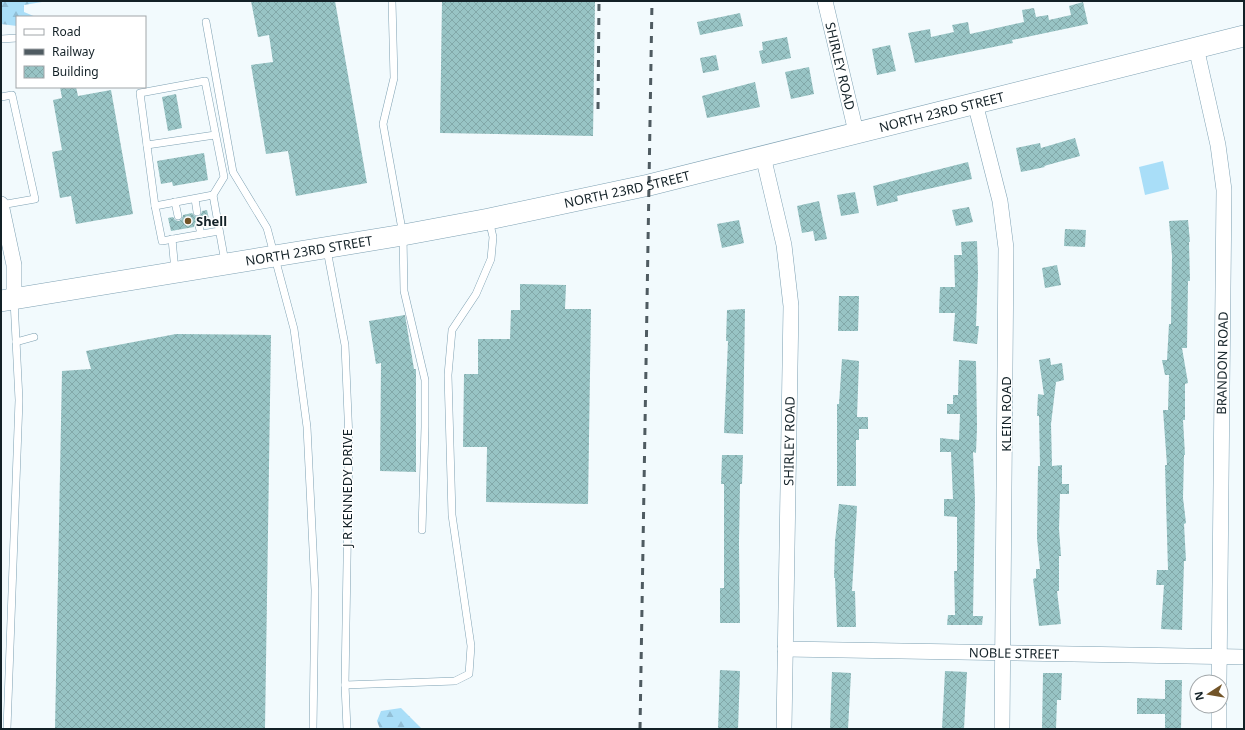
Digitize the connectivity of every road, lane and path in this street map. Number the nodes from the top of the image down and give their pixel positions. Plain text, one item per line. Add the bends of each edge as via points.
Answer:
1 (392, 1) edge
2 (825, 1) edge
3 (206, 22) dead end
4 (1244, 36) edge
5 (16, 38) edge
6 (1, 39) edge
7 (1196, 48) junction
8 (1, 97) edge
9 (975, 103) junction
10 (856, 132) junction
11 (215, 135) junction
12 (147, 145) junction
13 (763, 156) junction
14 (213, 195) junction
15 (195, 198) junction
16 (175, 202) junction
17 (1, 205) edge
18 (155, 206) junction
19 (197, 212) dead end
20 (178, 216) dead end
21 (489, 219) junction
22 (199, 226) dead end
23 (181, 229) dead end
24 (219, 231) junction
25 (201, 234) junction
26 (403, 235) junction
27 (182, 237) junction
28 (172, 239) junction
29 (327, 248) junction
30 (274, 256) junction
31 (225, 264) junction
32 (175, 271) junction
33 (7, 299) edge
34 (34, 337) dead end
35 (16, 342) junction
36 (422, 530) dead end
37 (785, 649) junction
38 (1004, 653) junction
39 (1219, 657) junction
40 (1244, 657) edge
41 (1219, 674) edge
42 (346, 685) junction
43 (1219, 714) edge
44 (7, 729) edge
45 (313, 729) edge
46 (347, 729) edge
47 (784, 729) edge
48 (1002, 729) edge
49 (1218, 729) edge

1 - 26 lane via 394,78 384,124
2 - 10 street, SHIRLEY ROAD
3 - 30 lane via 234,172 267,228
4 - 7 main road, NORTH 23RD STREET
5 - 6 lane
7 - 9 main road, NORTH 23RD STREET
7 - 39 street, BRANDON ROAD via 1218,145 1224,190
8 - 17 lane via 12,95 35,199
9 - 10 main road, NORTH 23RD STREET
9 - 38 street, KLEIN ROAD via 1000,200 1006,248
10 - 13 main road, NORTH 23RD STREET
11 - 12 lane
11 - 12 lane via 205,81 140,93
11 - 14 lane via 224,178
12 - 18 lane
13 - 21 main road, NORTH 23RD STREET via 649,185
13 - 37 street, SHIRLEY ROAD via 784,245 791,306
14 - 15 lane
14 - 24 lane
15 - 16 lane
15 - 19 lane
16 - 18 lane
16 - 20 lane
17 - 33 street via 14,265
18 - 28 lane via 162,241
21 - 26 main road, NORTH 23RD STREET
21 - 42 lane via 493,237 491,259 476,294 452,330 448,375 452,515 471,646 469,674 455,681
22 - 25 lane
23 - 27 lane
24 - 25 lane
24 - 31 lane
25 - 27 lane
26 - 29 main road, NORTH 23RD STREET
26 - 36 lane via 404,291 425,380
27 - 28 lane
28 - 32 lane
29 - 30 main road, NORTH 23RD STREET
29 - 42 lane, J R KENNEDY DRIVE via 345,353 349,440
30 - 31 main road, NORTH 23RD STREET
30 - 45 lane via 294,329 307,428 315,590
31 - 32 main road, NORTH 23RD STREET
32 - 33 main road, NORTH 23RD STREET
33 - 35 lane
34 - 35 lane
35 - 44 lane via 19,400
37 - 38 street, NOBLE STREET
37 - 47 street, SHIRLEY ROAD
38 - 39 street, NOBLE STREET
38 - 48 street, KLEIN ROAD
39 - 40 street, NOBLE STREET
39 - 41 street, BRANDON ROAD
42 - 46 lane, J R KENNEDY DRIVE
43 - 49 street

